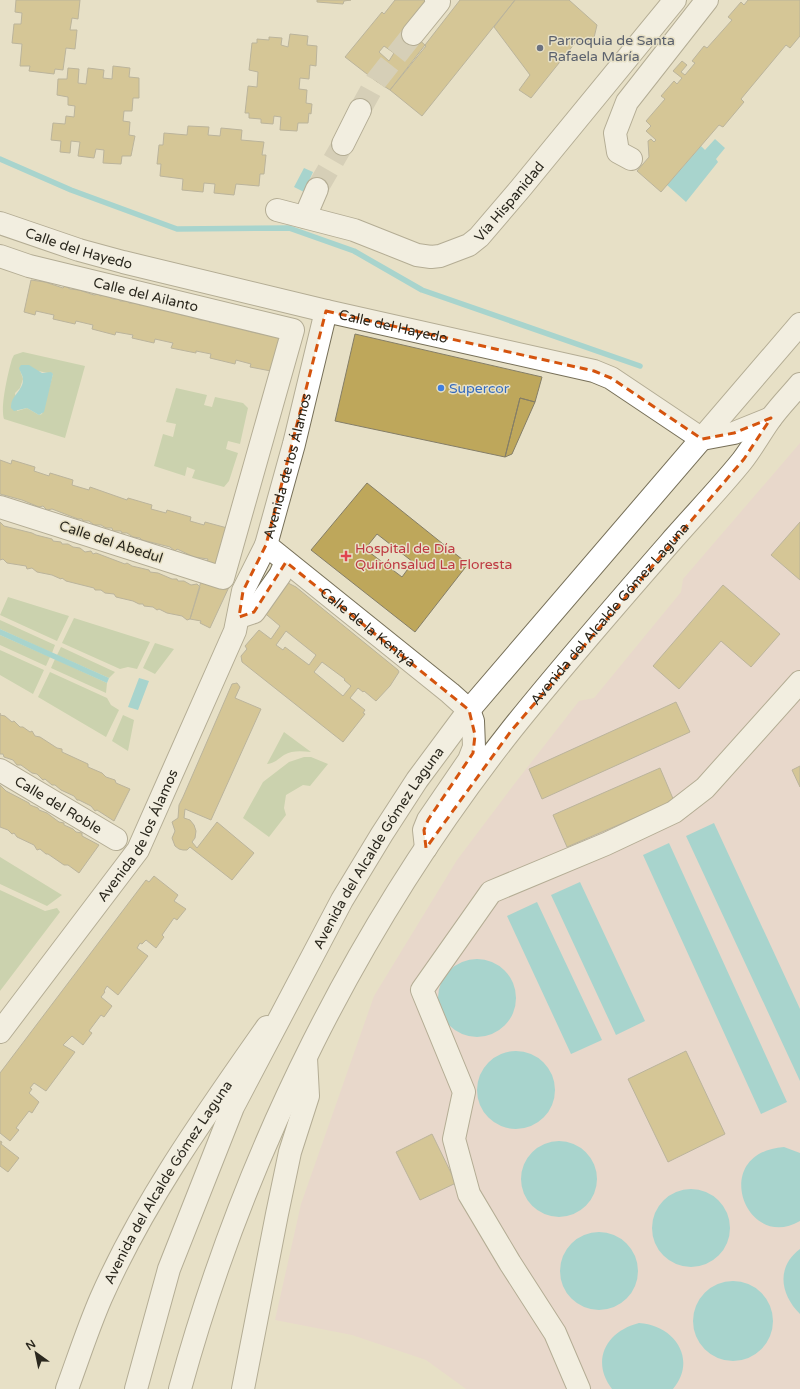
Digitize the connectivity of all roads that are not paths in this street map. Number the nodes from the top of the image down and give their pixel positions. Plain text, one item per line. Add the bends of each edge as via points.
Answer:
1 (436, 0) edge
2 (674, 0) edge
3 (707, 0) edge
4 (412, 34) tunnel mouth
5 (360, 110) tunnel mouth
6 (343, 144) tunnel mouth
7 (631, 159) dead end
8 (317, 190) tunnel mouth
9 (277, 210) dead end
10 (305, 217) junction
11 (0, 223) edge
12 (0, 256) edge
13 (326, 311) junction
14 (800, 324) edge
15 (800, 384) edge
16 (771, 418) junction
17 (702, 439) junction
18 (0, 507) edge
19 (266, 545) junction
20 (286, 562) junction
21 (223, 578) joint
22 (238, 617) junction
23 (800, 682) edge
24 (469, 710) junction
25 (0, 770) edge
26 (116, 839) dead end
27 (426, 848) junction
28 (294, 989) junction
29 (0, 1032) edge
30 (306, 1058) junction
31 (67, 1389) edge
32 (136, 1389) edge
33 (180, 1389) edge
34 (243, 1389) edge
35 (579, 1389) edge

1 - 4 street via 438,2
2 - 10 street, Vía Hispanidad via 520,189 480,236 469,245 431,257 417,255 354,230
3 - 7 street via 627,102 615,133 618,152
5 - 6 street
8 - 10 street
9 - 10 street, Vía Hispanidad
11 - 13 street, Calle del Hayedo via 123,262
12 - 21 street, Calle del Ailanto via 29,266 293,330
13 - 17 street, Calle del Hayedo via 594,371 611,378
13 - 19 street, Avenida de los Álamos via 296,438
14 - 17 street, Avenida del Alcalde Gómez Laguna
15 - 16 street, Avenida del Alcalde Gómez Laguna
16 - 17 street via 734,432
16 - 27 street, Avenida del Alcalde Gómez Laguna via 744,459 576,651 511,730
17 - 24 street, Avenida del Alcalde Gómez Laguna
18 - 21 street, Calle del Abedul
19 - 20 street, Calle de la Kentya
19 - 22 street, Avenida de los Álamos via 243,590
20 - 22 street via 254,612
20 - 24 street, Calle de la Kentya
22 - 29 street, Avenida de los Álamos via 235,630 138,850
23 - 35 street via 705,788 674,812 606,844 491,892 422,990 464,1092 454,1140 469,1194 555,1333
24 - 27 street, Avenida del Alcalde Gómez Laguna via 475,735 473,753 428,820 424,830
24 - 28 street, Avenida del Alcalde Gómez Laguna via 417,780 382,834 342,900
25 - 26 street, Calle del Roble
27 - 30 street, Avenida del Alcalde Gómez Laguna via 360,955
28 - 31 street, Avenida del Alcalde Gómez Laguna via 175,1160 101,1298
28 - 32 street, Avenida del Alcalde Gómez Laguna via 233,1107 169,1269
30 - 33 street, Avenida del Alcalde Gómez Laguna via 248,1185 204,1309
30 - 34 street via 308,1096 290,1152 276,1214

